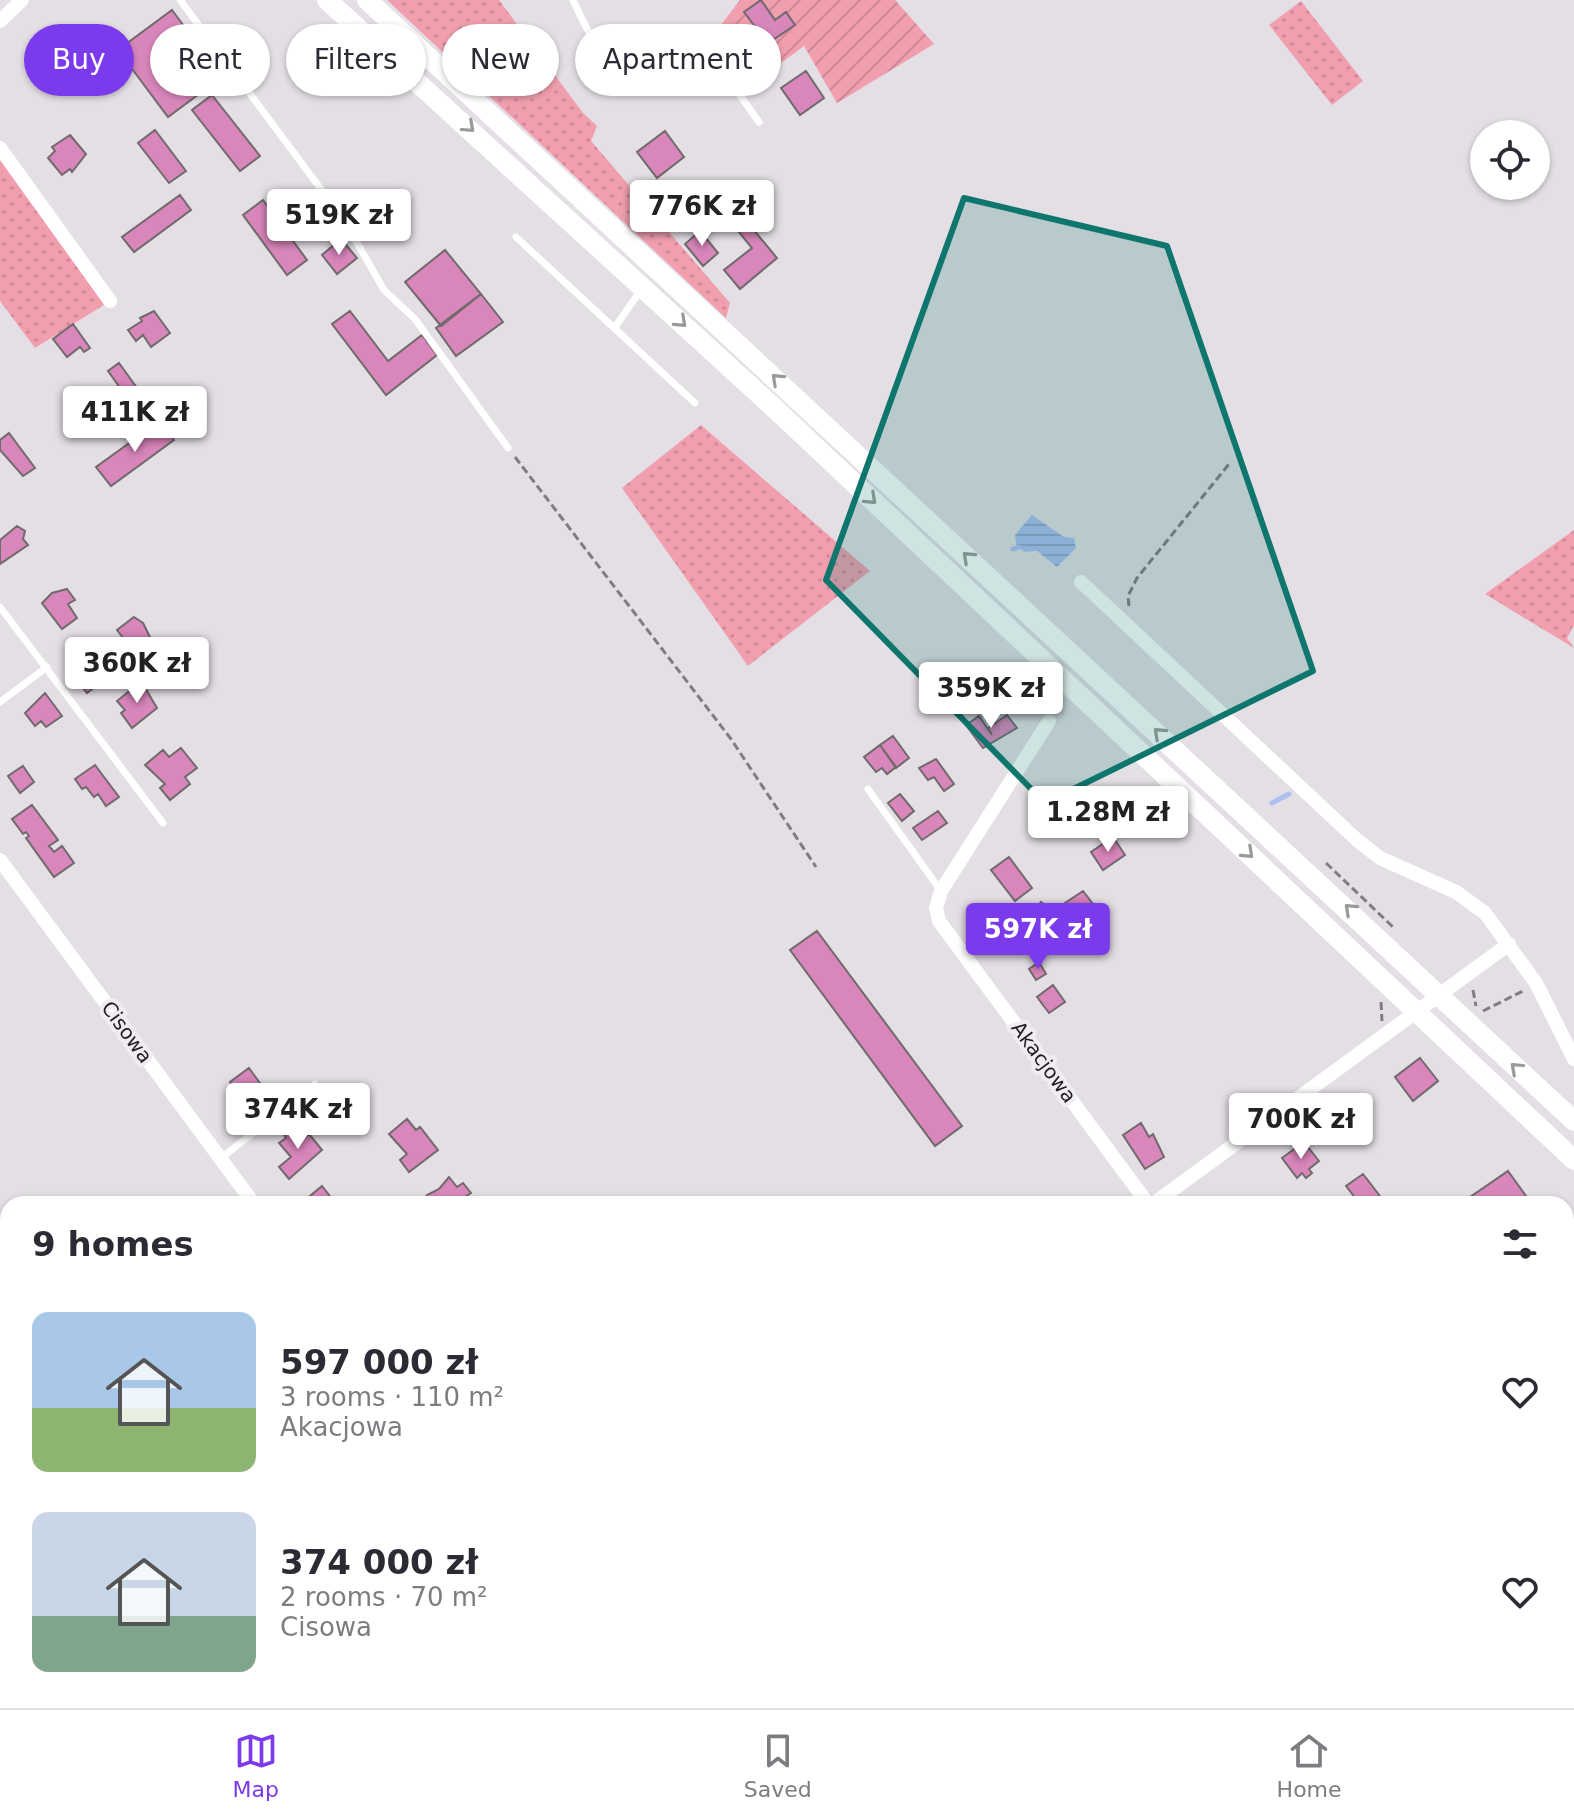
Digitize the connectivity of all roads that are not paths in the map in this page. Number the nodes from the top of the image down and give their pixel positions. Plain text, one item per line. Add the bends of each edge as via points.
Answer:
1 (22, 0) edge
2 (180, 0) edge
3 (327, 0) edge
4 (367, 0) edge
5 (573, 0) edge
6 (0, 21) edge
7 (759, 122) dead end
8 (0, 148) edge
9 (516, 237) dead end
10 (643, 287) junction
11 (110, 301) dead end
12 (615, 327) junction
13 (695, 403) dead end
14 (508, 448) road end
15 (1081, 582) dead end
16 (0, 607) edge
17 (47, 667) junction
18 (0, 702) edge
19 (1049, 721) dead end
20 (868, 789) dead end
21 (163, 823) dead end
22 (0, 860) edge
23 (941, 891) junction
24 (1509, 944) junction
25 (1440, 996) junction
26 (1417, 1013) junction
27 (1574, 1059) edge
28 (315, 1084) dead end
29 (1574, 1121) edge
30 (220, 1159) junction
31 (1574, 1160) edge
32 (248, 1196) edge
33 (1145, 1196) edge
34 (1162, 1196) edge

1 - 6 street
2 - 14 lane via 344,220 384,290 415,319
3 -> 10 main road
25 -> 4 main road
5 - 7 lane via 592,42 619,76 639,83 690,44 709,52
8 - 11 street
9 - 12 lane
10 - 12 lane
10 -> 26 main road
12 - 13 lane
15 - 24 street via 1357,840 1404,871 1472,901
16 - 17 lane
17 - 18 lane
17 - 21 lane
19 - 23 street
20 - 23 lane
22 - 30 street, Cisowa
23 - 33 street, Akacjowa via 939,921
24 - 25 street, Akacjowa
24 - 27 street via 1537,984
25 - 26 street, Akacjowa
29 -> 25 main road
26 - 31 main road
26 - 34 street, Akacjowa
28 - 30 lane
30 - 32 street, Cisowa

